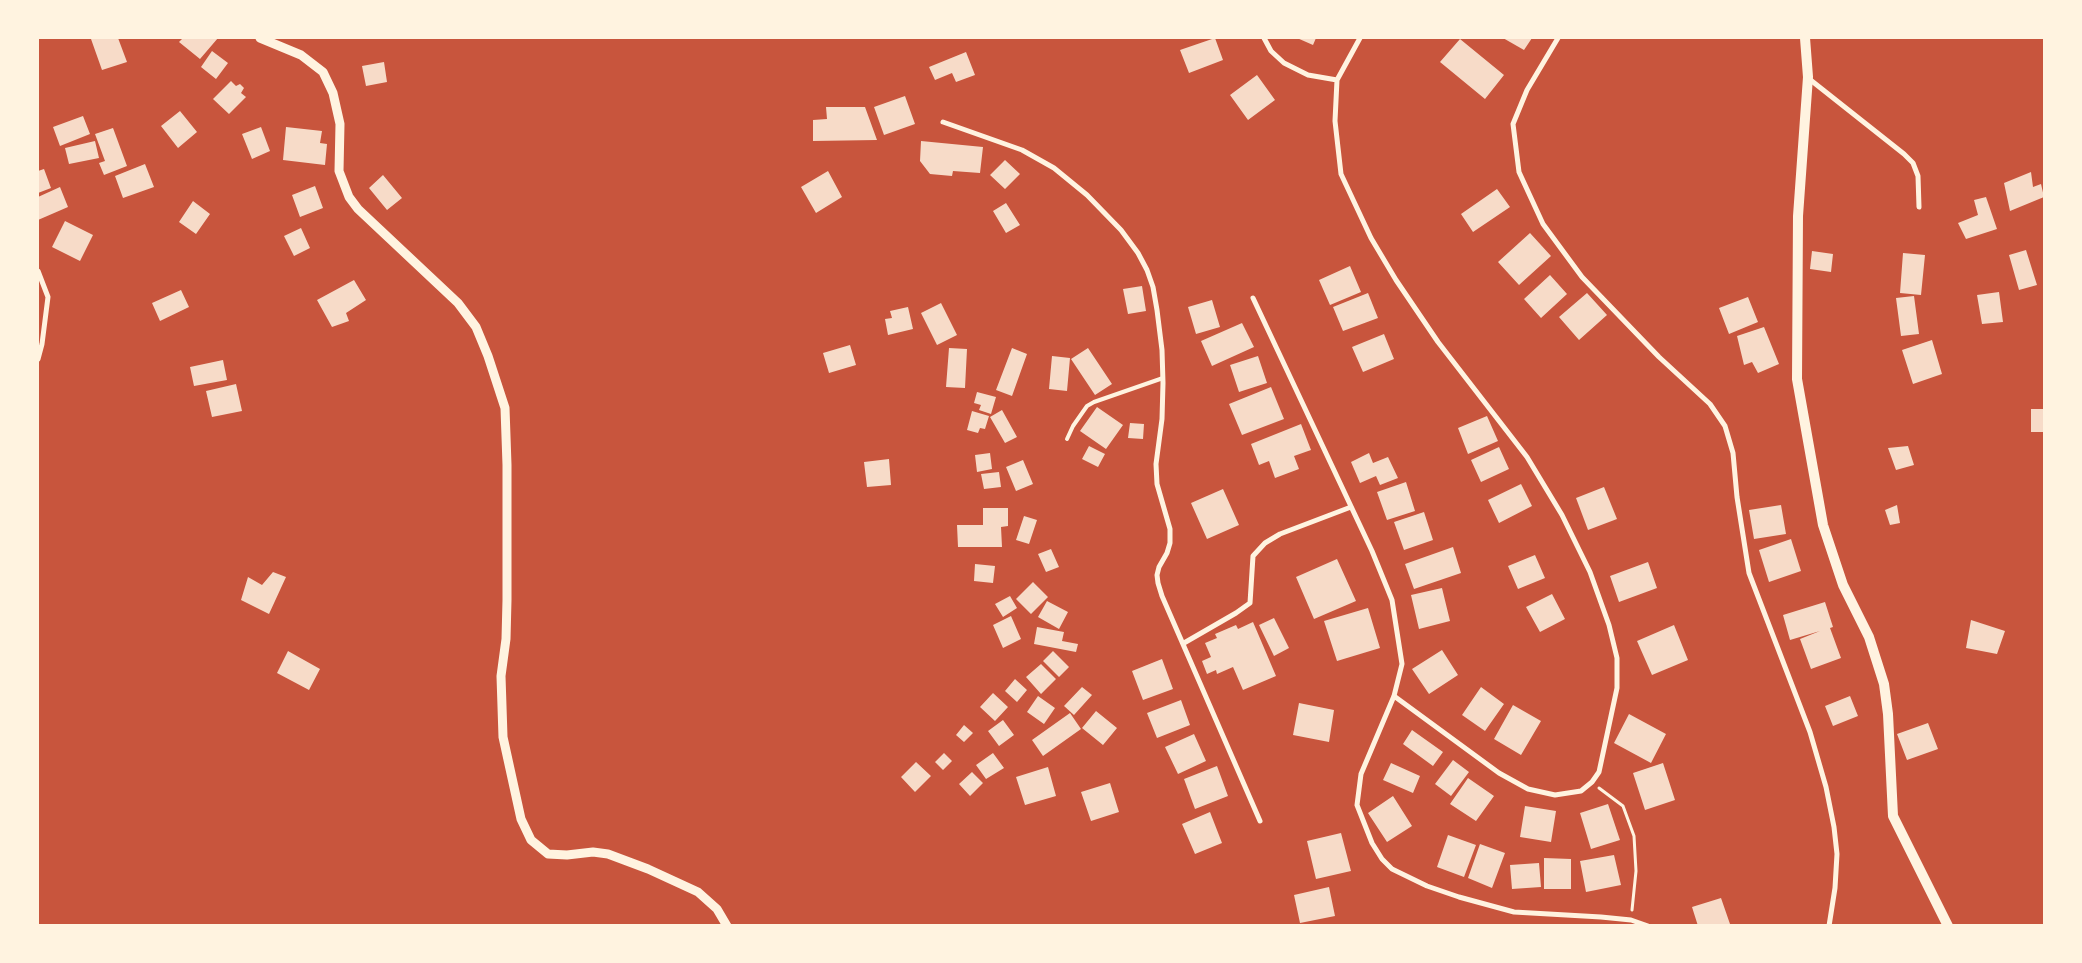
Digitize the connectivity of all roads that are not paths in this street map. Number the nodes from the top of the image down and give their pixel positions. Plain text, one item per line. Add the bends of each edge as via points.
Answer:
1 (260, 38) edge
2 (1264, 38) edge
3 (1360, 38) edge
4 (1558, 38) edge
5 (1805, 38) edge
6 (1808, 77) junction
7 (1337, 80) junction
8 (943, 122) dead end
9 (1919, 207) dead end
10 (38, 271) edge
11 (1253, 298) dead end
12 (38, 359) edge
13 (1163, 378) junction
14 (1067, 439) dead end
15 (1351, 507) junction
16 (1184, 643) junction
17 (1394, 696) junction
18 (1260, 820) dead end
19 (727, 926) edge
20 (1648, 926) edge
21 (1829, 926) edge
22 (1948, 926) edge

1 - 19 street via 301,54 323,72 333,93 340,124 339,171 350,197 358,210 458,303 476,327 488,356 505,408 507,600 502,676 503,737 521,819 531,840 548,854 608,854 648,869 698,892 717,910
2 - 7 street via 1271,51 1284,63 1308,74
3 - 7 street
4 - 21 street via 1527,90 1513,124 1519,172 1543,224 1582,277 1659,357 1710,404 1725,426 1734,453 1749,573 1810,732 1826,787 1837,854 1836,888
5 - 6 main road
6 - 9 street via 1913,163 1918,176
6 - 22 main road via 1798,216 1797,379 1822,525 1843,585 1869,637 1884,684 1893,816
7 - 17 street via 1334,121 1341,174 1371,238 1438,342 1527,457 1562,515 1590,572 1617,658 1617,688 1599,772 1581,791 1555,795 1528,789 1498,773
8 - 13 street via 1022,150 1054,168 1087,195 1121,230 1138,253 1153,287
10 - 12 street via 48,297
11 - 15 street
13 - 14 lane via 1087,406
13 - 16 street via 1156,464 1157,484 1170,528 1170,543 1157,575 1162,596
15 - 16 street via 1280,534 1265,543 1253,556 1250,604
15 - 17 street via 1392,600 1402,664
16 - 18 street
17 - 20 street via 1361,774 1358,805 1372,843 1392,869 1427,886 1514,912 1630,920

